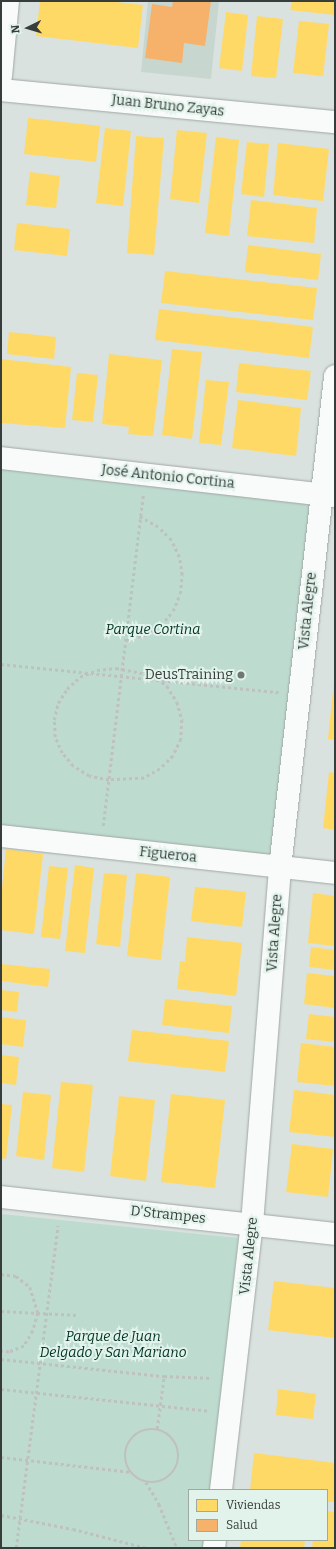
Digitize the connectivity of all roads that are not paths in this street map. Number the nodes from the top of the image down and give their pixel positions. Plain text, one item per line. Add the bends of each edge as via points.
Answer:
1 (8, 1) edge
2 (1, 76) edge
3 (1, 90) edge
4 (335, 122) edge
5 (335, 376) edge
6 (1, 458) edge
7 (328, 495) edge
8 (1, 836) edge
9 (280, 868) junction
10 (335, 873) edge
11 (1, 1197) edge
12 (252, 1224) junction
13 (335, 1234) edge
14 (221, 1489) edge

1 - 2 street
3 - 4 street, Juan Bruno Zayas
5 - 7 street, Vista Alegre
6 - 7 street, José Antonio Cortina
7 - 9 street, Vista Alegre via 299,694
8 - 9 street, Figueroa
9 - 10 street, Figueroa
9 - 12 street, Vista Alegre
11 - 12 street, D'Strampes
12 - 13 street, D'Strampes
12 - 14 street, Vista Alegre

